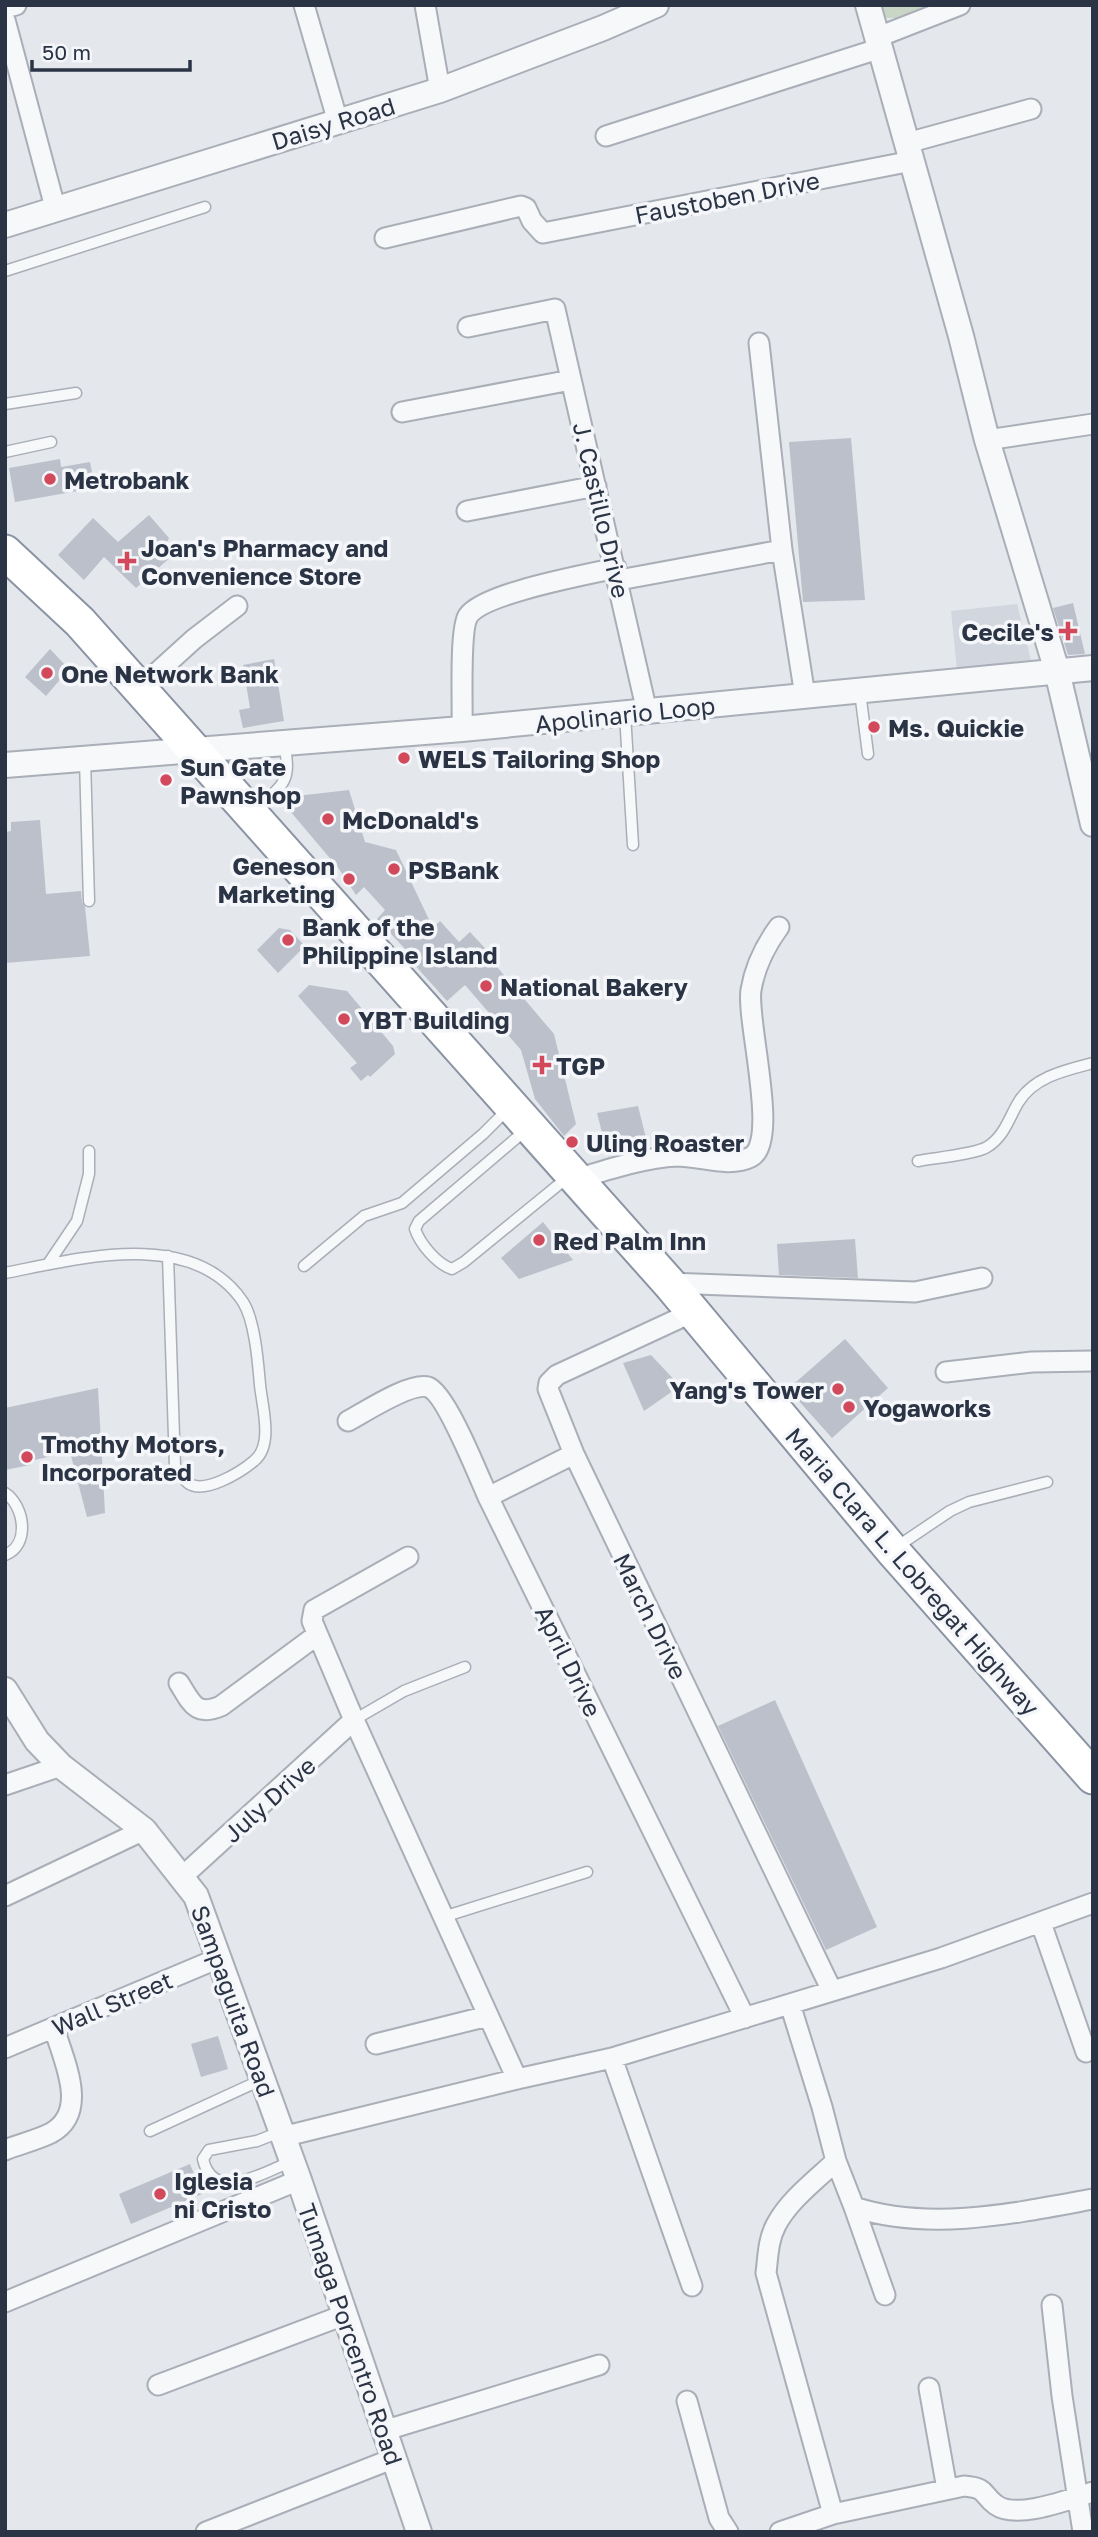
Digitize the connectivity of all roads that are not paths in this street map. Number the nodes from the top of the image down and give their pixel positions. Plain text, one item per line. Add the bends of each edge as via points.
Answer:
1 (16, 5) edge
2 (304, 5) edge
3 (425, 5) edge
4 (656, 5) edge
5 (868, 5) edge
6 (960, 5) edge
7 (5, 8) edge
8 (5, 20) edge
9 (879, 42) junction
10 (440, 90) junction
11 (1031, 109) dead end
12 (338, 122) junction
13 (606, 136) dead end
14 (909, 152) junction
15 (205, 207) dead end
16 (56, 211) junction
17 (5, 225) edge
18 (385, 238) dead end
19 (5, 271) edge
20 (468, 327) dead end
21 (759, 343) dead end
22 (571, 380) junction
23 (76, 393) dead end
24 (5, 404) edge
25 (402, 412) dead end
26 (1093, 424) edge
27 (987, 440) junction
28 (51, 442) dead end
29 (5, 452) edge
30 (596, 486) junction
31 (467, 511) dead end
32 (782, 550) junction
33 (5, 552) edge
34 (617, 574) junction
35 (237, 606) dead end
36 (1093, 668) edge
37 (1057, 671) junction
38 (140, 688) junction
39 (860, 691) junction
40 (805, 696) junction
41 (636, 713) junction
42 (462, 729) junction
43 (284, 743) junction
44 (193, 751) junction
45 (868, 754) dead end
46 (85, 759) junction
47 (5, 765) edge
48 (249, 813) junction
49 (1093, 824) edge
50 (633, 845) dead end
51 (89, 901) dead end
52 (779, 927) dead end
53 (1093, 1063) edge
54 (521, 1116) junction
55 (89, 1151) dead end
56 (918, 1161) dead end
57 (575, 1176) junction
58 (168, 1256) junction
59 (48, 1264) junction
60 (304, 1266) dead end
61 (5, 1273) edge
62 (982, 1279) dead end
63 (669, 1283) junction
64 (693, 1311) junction
65 (1093, 1361) edge
66 (946, 1372) dead end
67 (348, 1420) dead end
68 (573, 1454) junction
69 (1047, 1482) dead end
70 (5, 1493) edge
71 (488, 1497) junction
72 (892, 1550) junction
73 (5, 1555) edge
74 (408, 1557) dead end
75 (317, 1634) junction
76 (466, 1667) dead end
77 (179, 1683) dead end
78 (5, 1690) edge
79 (354, 1720) junction
80 (61, 1766) junction
81 (1093, 1777) edge
82 (5, 1785) edge
83 (144, 1830) junction
84 (587, 1872) dead end
85 (183, 1876) junction
86 (5, 1896) edge
87 (1093, 1903) edge
88 (443, 1917) junction
89 (1041, 1923) junction
90 (219, 1958) junction
91 (832, 1991) junction
92 (790, 2004) junction
93 (488, 2016) junction
94 (745, 2018) junction
95 (54, 2028) junction
96 (376, 2044) dead end
97 (5, 2048) edge
98 (1086, 2052) dead end
99 (612, 2058) junction
100 (263, 2079) junction
101 (517, 2079) junction
102 (150, 2131) dead end
103 (281, 2134) junction
104 (5, 2150) edge
105 (835, 2161) junction
106 (295, 2171) junction
107 (1093, 2199) edge
108 (854, 2207) junction
109 (692, 2286) dead end
110 (885, 2295) dead end
111 (5, 2302) edge
112 (1052, 2305) dead end
113 (344, 2315) junction
114 (598, 2365) dead end
115 (158, 2385) dead end
116 (929, 2388) dead end
117 (687, 2401) dead end
118 (383, 2431) junction
119 (392, 2459) junction
120 (947, 2489) junction
121 (1085, 2494) edge
122 (833, 2514) junction
123 (206, 2532) edge
124 (419, 2532) edge
125 (728, 2532) edge
126 (780, 2532) edge
127 (1083, 2532) edge

1 - 7 street
2 - 12 street
3 - 10 street
4 - 10 street, Daisy Road
5 - 9 street
6 - 9 street
8 - 16 street
9 - 13 street
9 - 14 street
10 - 12 street, Daisy Road
11 - 14 street, Faustoben Drive
12 - 16 street, Daisy Road
14 - 18 street, Faustoben Drive via 542,233 522,206
14 - 27 street
15 - 19 lane
16 - 17 street, Daisy Road
20 - 22 street, J. Castillo Drive via 555,309
21 - 32 street
22 - 25 street
22 - 30 street, J. Castillo Drive
23 - 24 lane
26 - 27 street
27 - 37 street
28 - 29 lane
30 - 31 street
30 - 34 street, J. Castillo Drive
32 - 34 street
32 - 40 street
33 - 38 highway, Maria Clara L. Lobregat Highway via 80,622
34 - 41 street, J. Castillo Drive
34 - 42 street via 497,597 477,606 467,617 464,633
35 - 38 street
36 - 37 street, Apolinario Loop
37 - 39 street, Apolinario Loop
37 - 49 street
38 - 44 highway, Maria Clara L. Lobregat Highway
39 - 40 street, Apolinario Loop
39 - 45 lane
40 - 41 street, Apolinario Loop
41 - 42 street, Apolinario Loop
41 - 50 lane
42 - 43 street, Apolinario Loop
43 - 44 street, Apolinario Loop
43 - 48 lane via 286,779
44 - 46 street
44 - 48 highway, Maria Clara L. Lobregat Highway
46 - 47 street
46 - 51 lane
48 - 54 highway, Maria Clara L. Lobregat Highway
52 - 57 street via 762,951 750,992 763,1113 761,1144 753,1156 734,1161 656,1158
53 - 56 lane via 1035,1084 1020,1100 1005,1130 986,1148
54 - 57 highway, Maria Clara L. Lobregat Highway
54 - 57 lane via 419,1221 415,1229 419,1240 452,1269
54 - 60 lane via 483,1134 402,1203 364,1216
55 - 59 lane via 89,1174 78,1221
57 - 63 highway, Maria Clara L. Lobregat Highway
58 - 58 lane via 202,1266 222,1281 244,1303 255,1340 265,1434 259,1457 239,1474 200,1487 188,1483 175,1466
58 - 59 lane via 124,1253
59 - 61 lane
62 - 63 street via 915,1293
63 - 64 highway, Maria Clara L. Lobregat Highway
64 - 68 street, March Drive via 549,1382 549,1396
64 - 72 highway, Maria Clara L. Lobregat Highway
65 - 66 street via 1032,1362
67 - 71 street, April Drive via 412,1388 427,1387 449,1412
68 - 71 street
68 - 91 street, March Drive
69 - 72 lane via 969,1502
70 - 73 lane via 23,1525 21,1541
71 - 94 street, April Drive
72 - 81 highway, Maria Clara L. Lobregat Highway
74 - 75 street via 314,1610
75 - 77 street via 209,1711 194,1706
75 - 79 street
76 - 79 lane via 404,1691
78 - 80 street, Sampaguita Road via 37,1741
79 - 85 street, July Drive
79 - 88 street
80 - 82 street
80 - 83 street, Sampaguita Road
83 - 85 street, Sampaguita Road
83 - 86 street
84 - 88 lane
85 - 90 street, Sampaguita Road via 196,1895
87 - 89 street
88 - 93 street
89 - 91 street
89 - 98 street
90 - 95 street, Wall Street
90 - 100 street, Sampaguita Road
91 - 92 street
92 - 94 street
92 - 105 street
93 - 96 street
93 - 101 street
94 - 99 street
95 - 97 street, Wall Street
95 - 104 street via 72,2105 53,2132
99 - 101 street
99 - 109 street
100 - 102 lane
100 - 103 street, Sampaguita Road
101 - 103 street
103 - 106 street, Tumaga Porcentro Road
103 - 106 lane via 209,2150 203,2159 205,2166 211,2177 226,2184
105 - 108 street
105 - 122 street via 776,2225 766,2273
106 - 111 street
106 - 113 street, Tumaga Porcentro Road
107 - 108 street via 1015,2213 923,2220
108 - 110 street
112 - 121 street
113 - 115 street
113 - 118 street, Tumaga Porcentro Road
114 - 118 street
116 - 120 street
117 - 125 street via 719,2518
118 - 119 street, Tumaga Porcentro Road
119 - 123 street
119 - 124 street, Tumaga Porcentro Road
120 - 121 street via 976,2487 1008,2511
120 - 122 street
121 - 127 street
122 - 126 street

